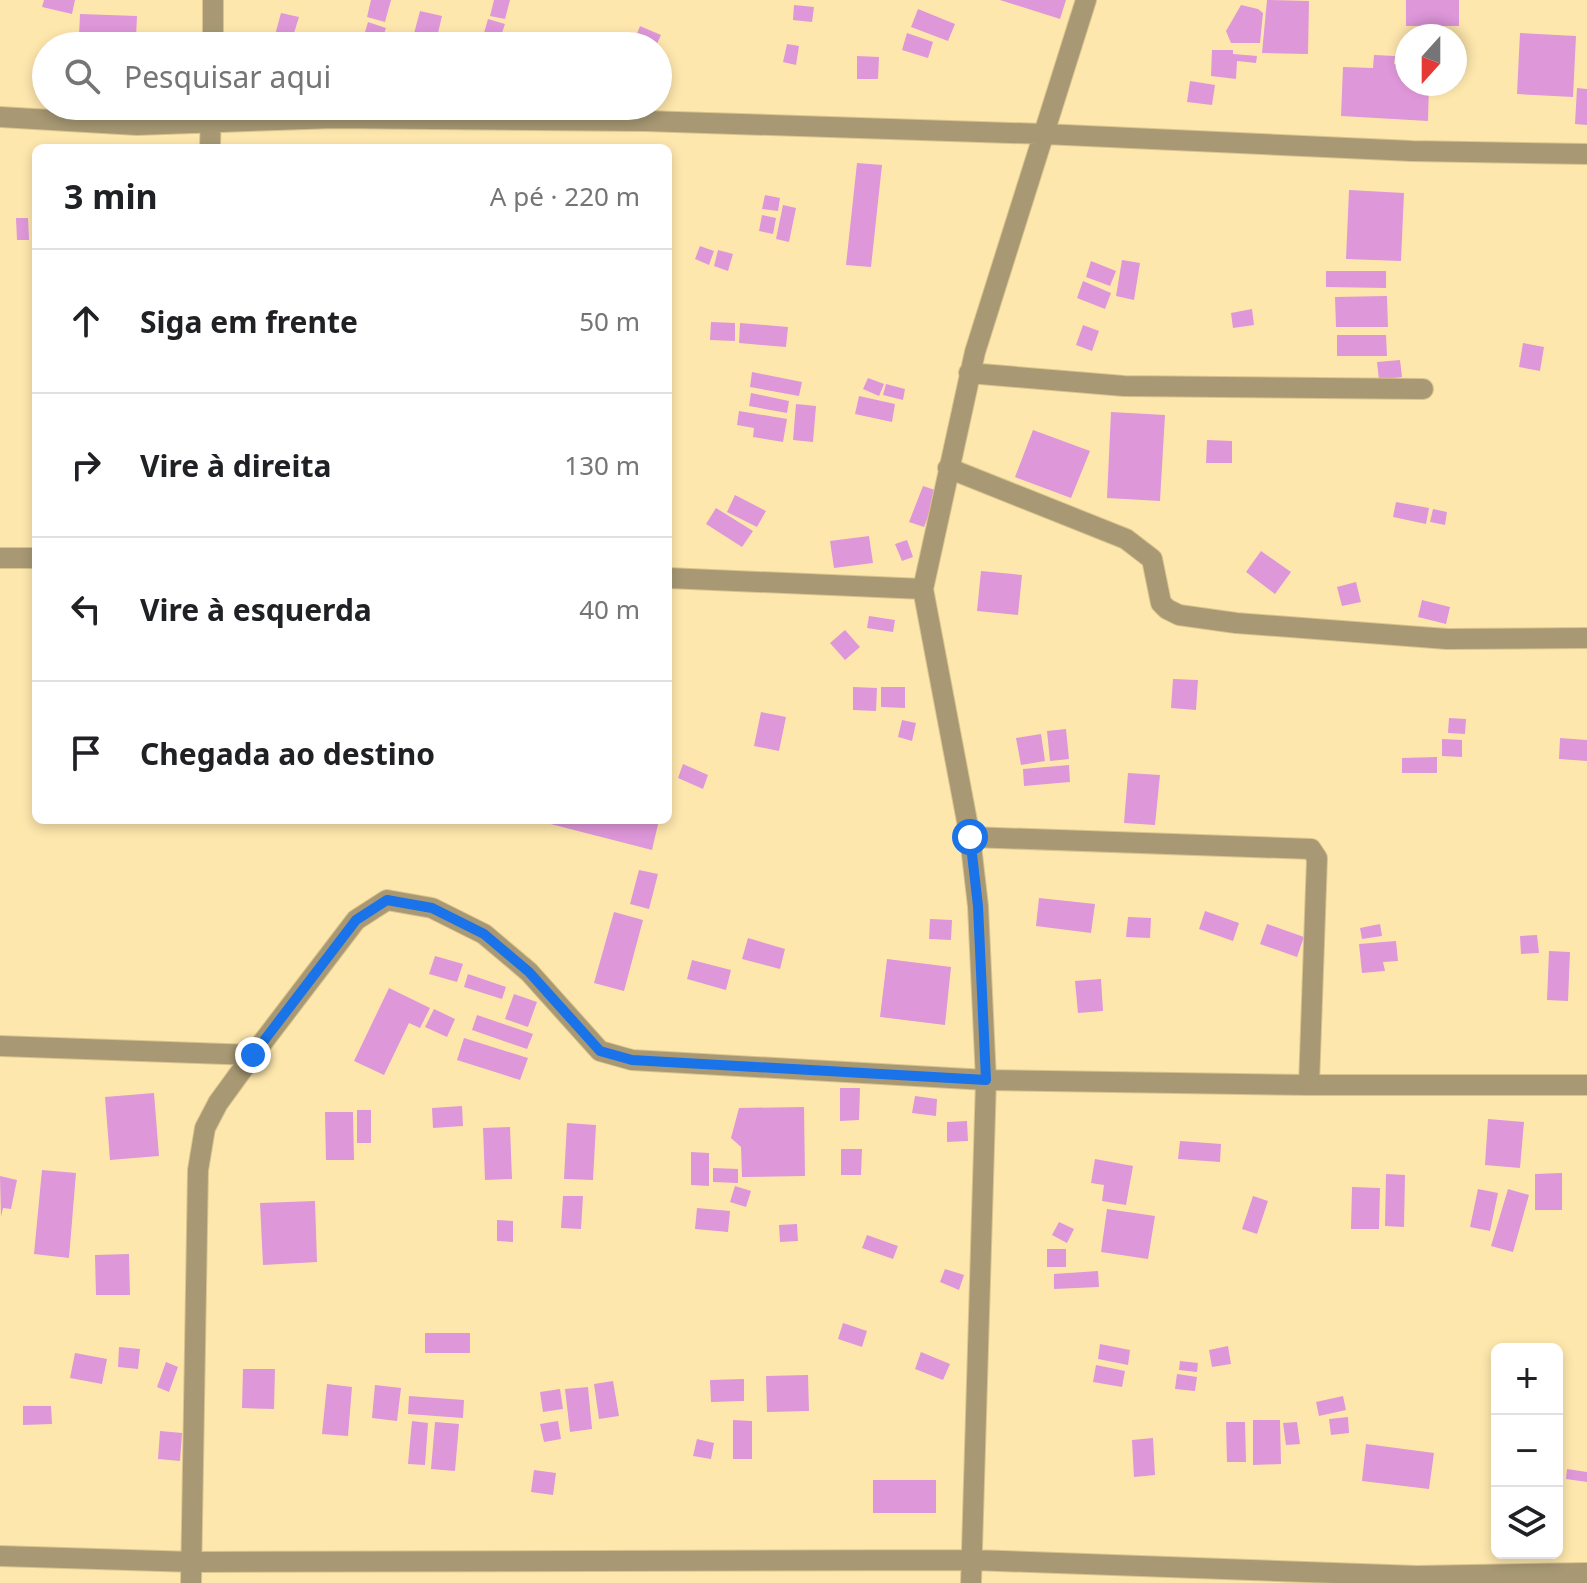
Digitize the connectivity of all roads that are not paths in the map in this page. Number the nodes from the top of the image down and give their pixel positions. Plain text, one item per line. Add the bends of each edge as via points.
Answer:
1 (213, 0) edge
2 (1086, 0) edge
3 (213, 32) edge
4 (0, 117) edge
5 (32, 119) edge
6 (51, 120) edge
7 (171, 120) edge
8 (211, 120) edge
9 (541, 120) edge
10 (1044, 134) junction
11 (210, 144) edge
12 (1587, 154) edge
13 (969, 373) junction
14 (1423, 389) dead end
15 (948, 468) junction
16 (0, 558) edge
17 (32, 558) edge
18 (672, 578) edge
19 (923, 589) junction
20 (1587, 638) edge
21 (970, 837) junction
22 (0, 1046) edge
23 (253, 1055) junction
24 (986, 1080) junction
25 (1309, 1085) junction
26 (1587, 1085) edge
27 (0, 1556) edge
28 (973, 1560) junction
29 (192, 1573) edge
30 (1587, 1573) edge
31 (971, 1583) edge

1 - 3 street
2 - 10 street
4 - 5 street
6 - 7 street via 137,125
8 - 11 street
9 - 10 street
10 - 12 street
10 - 13 street
13 - 14 street via 1124,386
13 - 15 street
15 - 19 street
15 - 20 street via 1126,539 1152,559 1161,603 1179,615 1447,639
16 - 17 street
18 - 19 street
19 - 21 street
21 - 24 street
21 - 25 street via 1311,849 1317,858
22 - 23 street
23 - 24 street via 356,920 387,900 432,908 484,934 529,972 600,1051 632,1060
23 - 29 street via 205,1128 198,1170
24 - 25 street
24 - 28 street
25 - 26 street
27 - 29 street
28 - 29 street
28 - 30 street via 1417,1576
28 - 31 street

